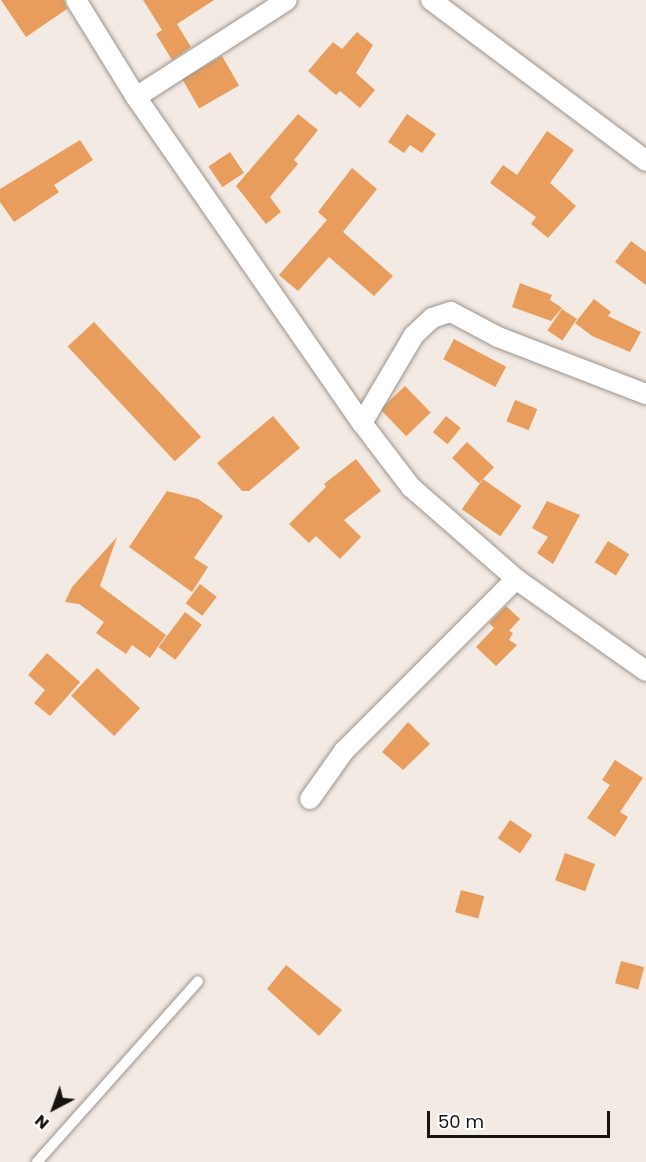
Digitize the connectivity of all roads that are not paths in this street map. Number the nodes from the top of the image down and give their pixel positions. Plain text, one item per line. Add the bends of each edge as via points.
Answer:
1 (76, 0) edge
2 (287, 0) edge
3 (431, 0) edge
4 (136, 97) junction
5 (646, 161) edge
6 (646, 394) edge
7 (362, 423) junction
8 (516, 579) junction
9 (646, 671) edge
10 (310, 799) dead end
11 (198, 981) dead end
12 (38, 1162) edge

1 - 4 street
2 - 4 street
3 - 5 street
4 - 7 street
6 - 7 street via 498,337 451,312 432,318 414,335
7 - 8 street via 411,487
8 - 9 street
8 - 10 street via 344,751
11 - 12 lane

